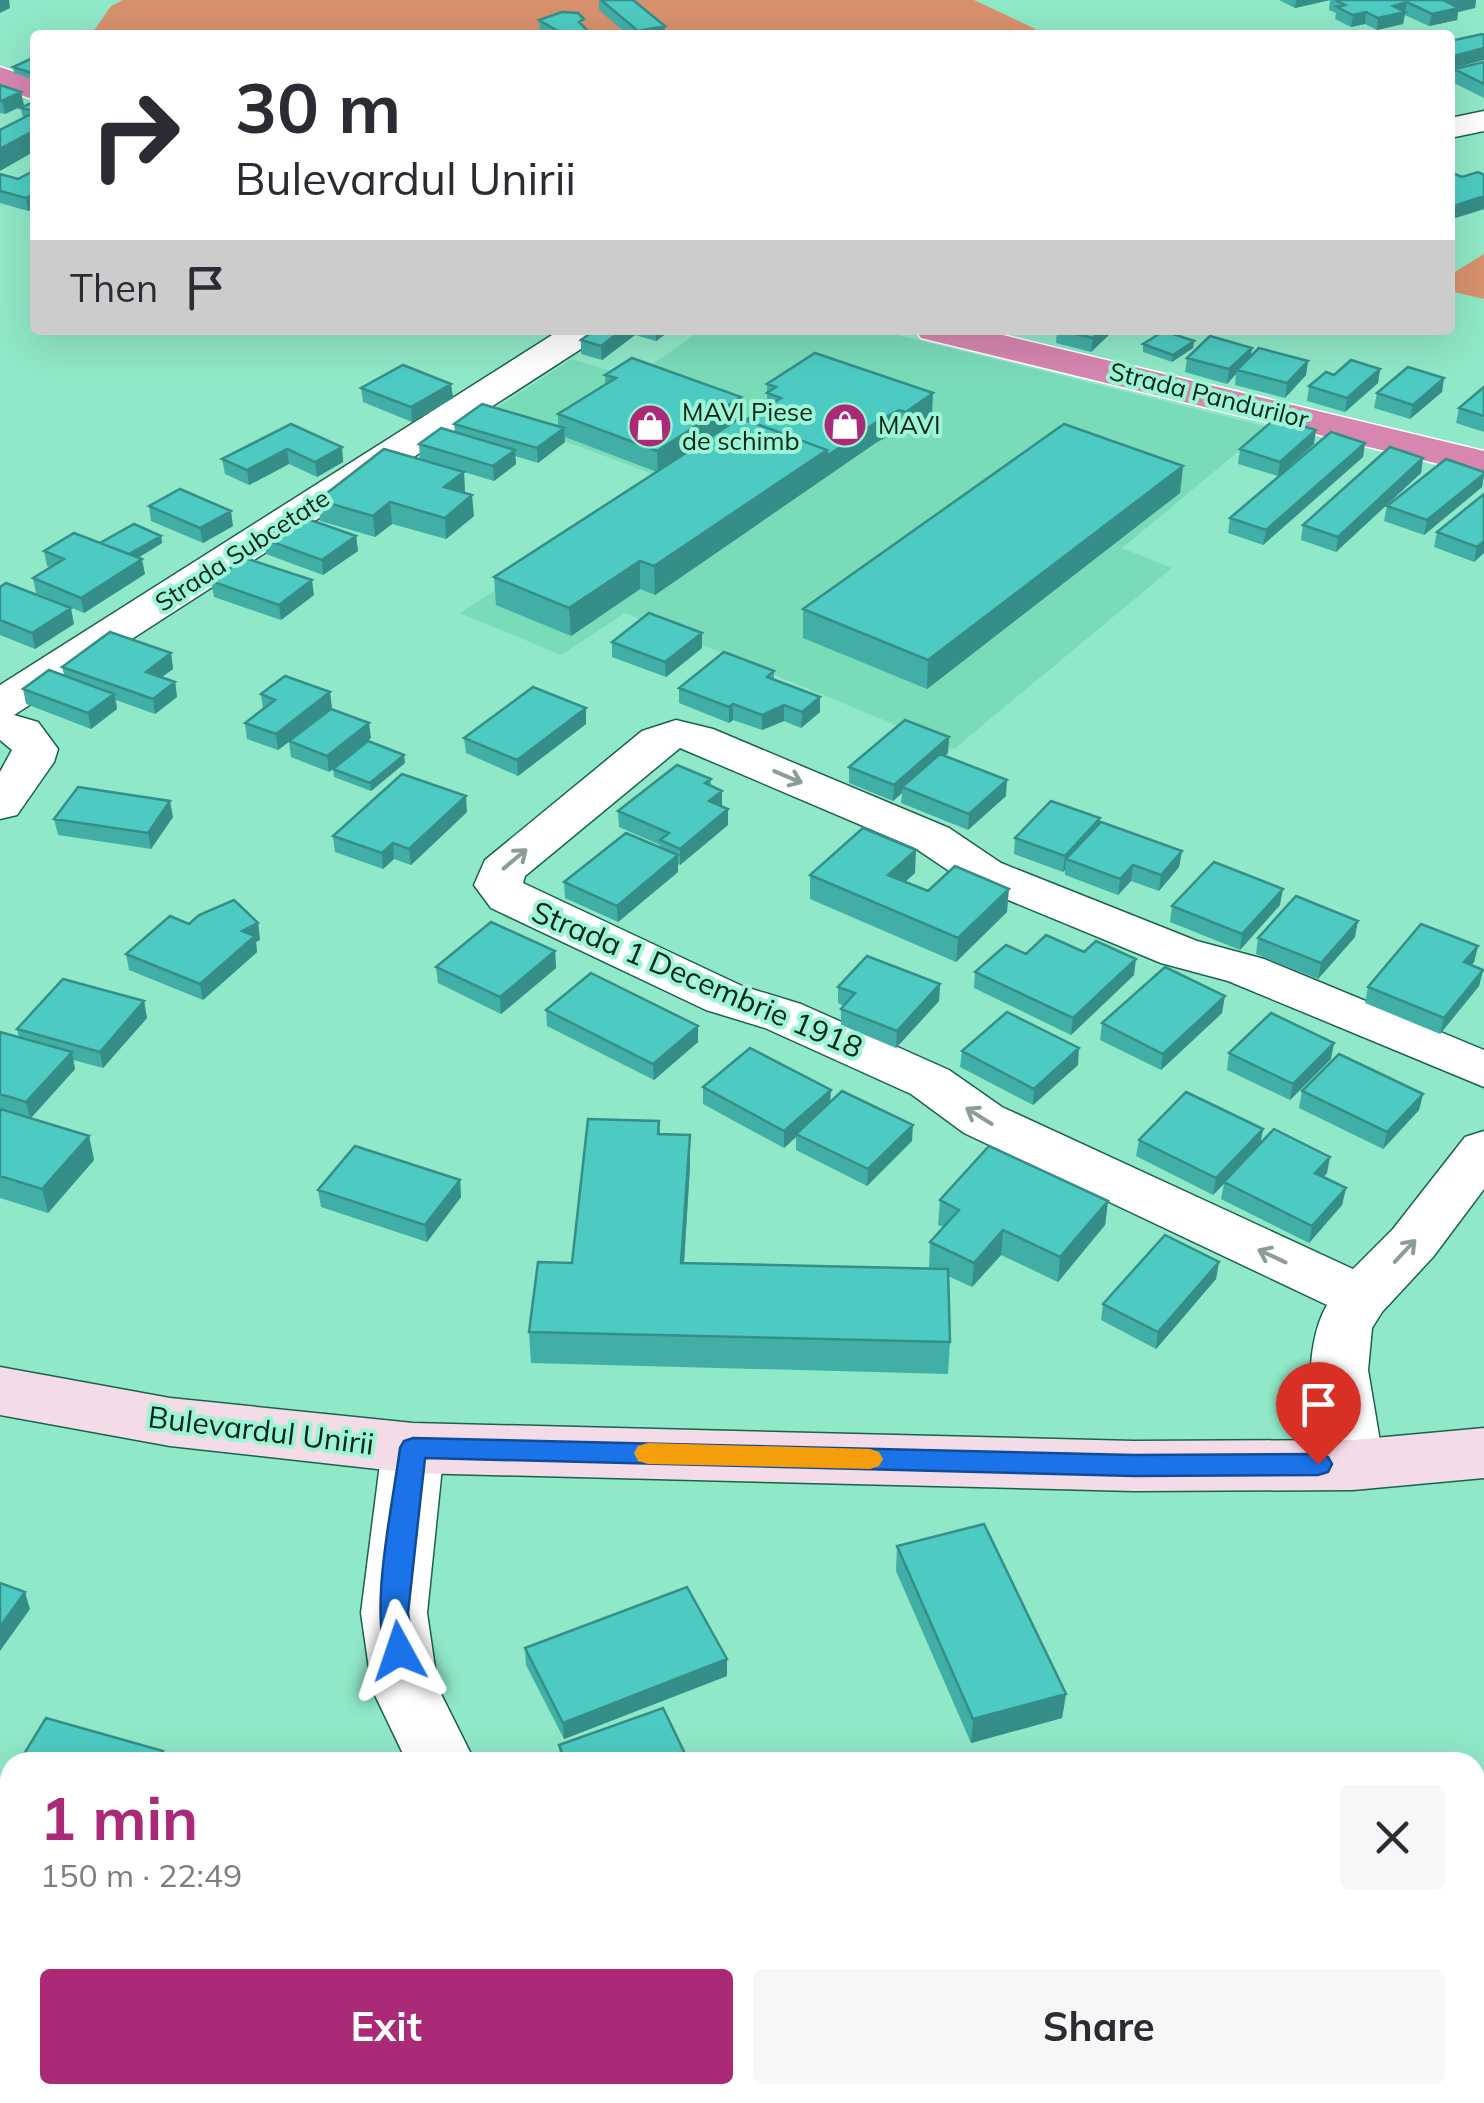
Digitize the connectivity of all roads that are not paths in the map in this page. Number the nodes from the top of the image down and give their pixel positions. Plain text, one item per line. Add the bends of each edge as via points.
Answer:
1 (0, 77) edge
2 (30, 88) edge
3 (1484, 121) edge
4 (1455, 127) edge
5 (578, 335) edge
6 (955, 335) edge
7 (1484, 463) edge
8 (0, 705) edge
9 (0, 725) edge
10 (0, 806) edge
11 (1484, 1070) edge
12 (1484, 1150) edge
13 (1361, 1297) junction
14 (0, 1391) edge
15 (413, 1448) junction
16 (1484, 1453) edge
17 (1353, 1464) junction
18 (436, 1752) edge

1 - 2 highway
3 - 4 street
5 - 8 street, Strada Subcetate
6 - 7 highway, Strada Pandurilor
9 - 10 street via 22,732 35,748
13 -> 11 street, Strada 1 Decembrie 1918 via 984,1120 930,1082 783,1016 724,998 508,897 498,885 502,870 658,741 676,734 932,838 984,874 1179,952 1246,970
13 -> 12 street via 1413,1243
13 - 17 street via 1343,1328 1338,1370
14 - 15 main road, Bulevardul Unirii via 170,1422
15 - 17 main road, Bulevardul Unirii via 1114,1465
15 - 18 street via 394,1613 405,1690
16 - 17 main road, Bulevardul Unirii

